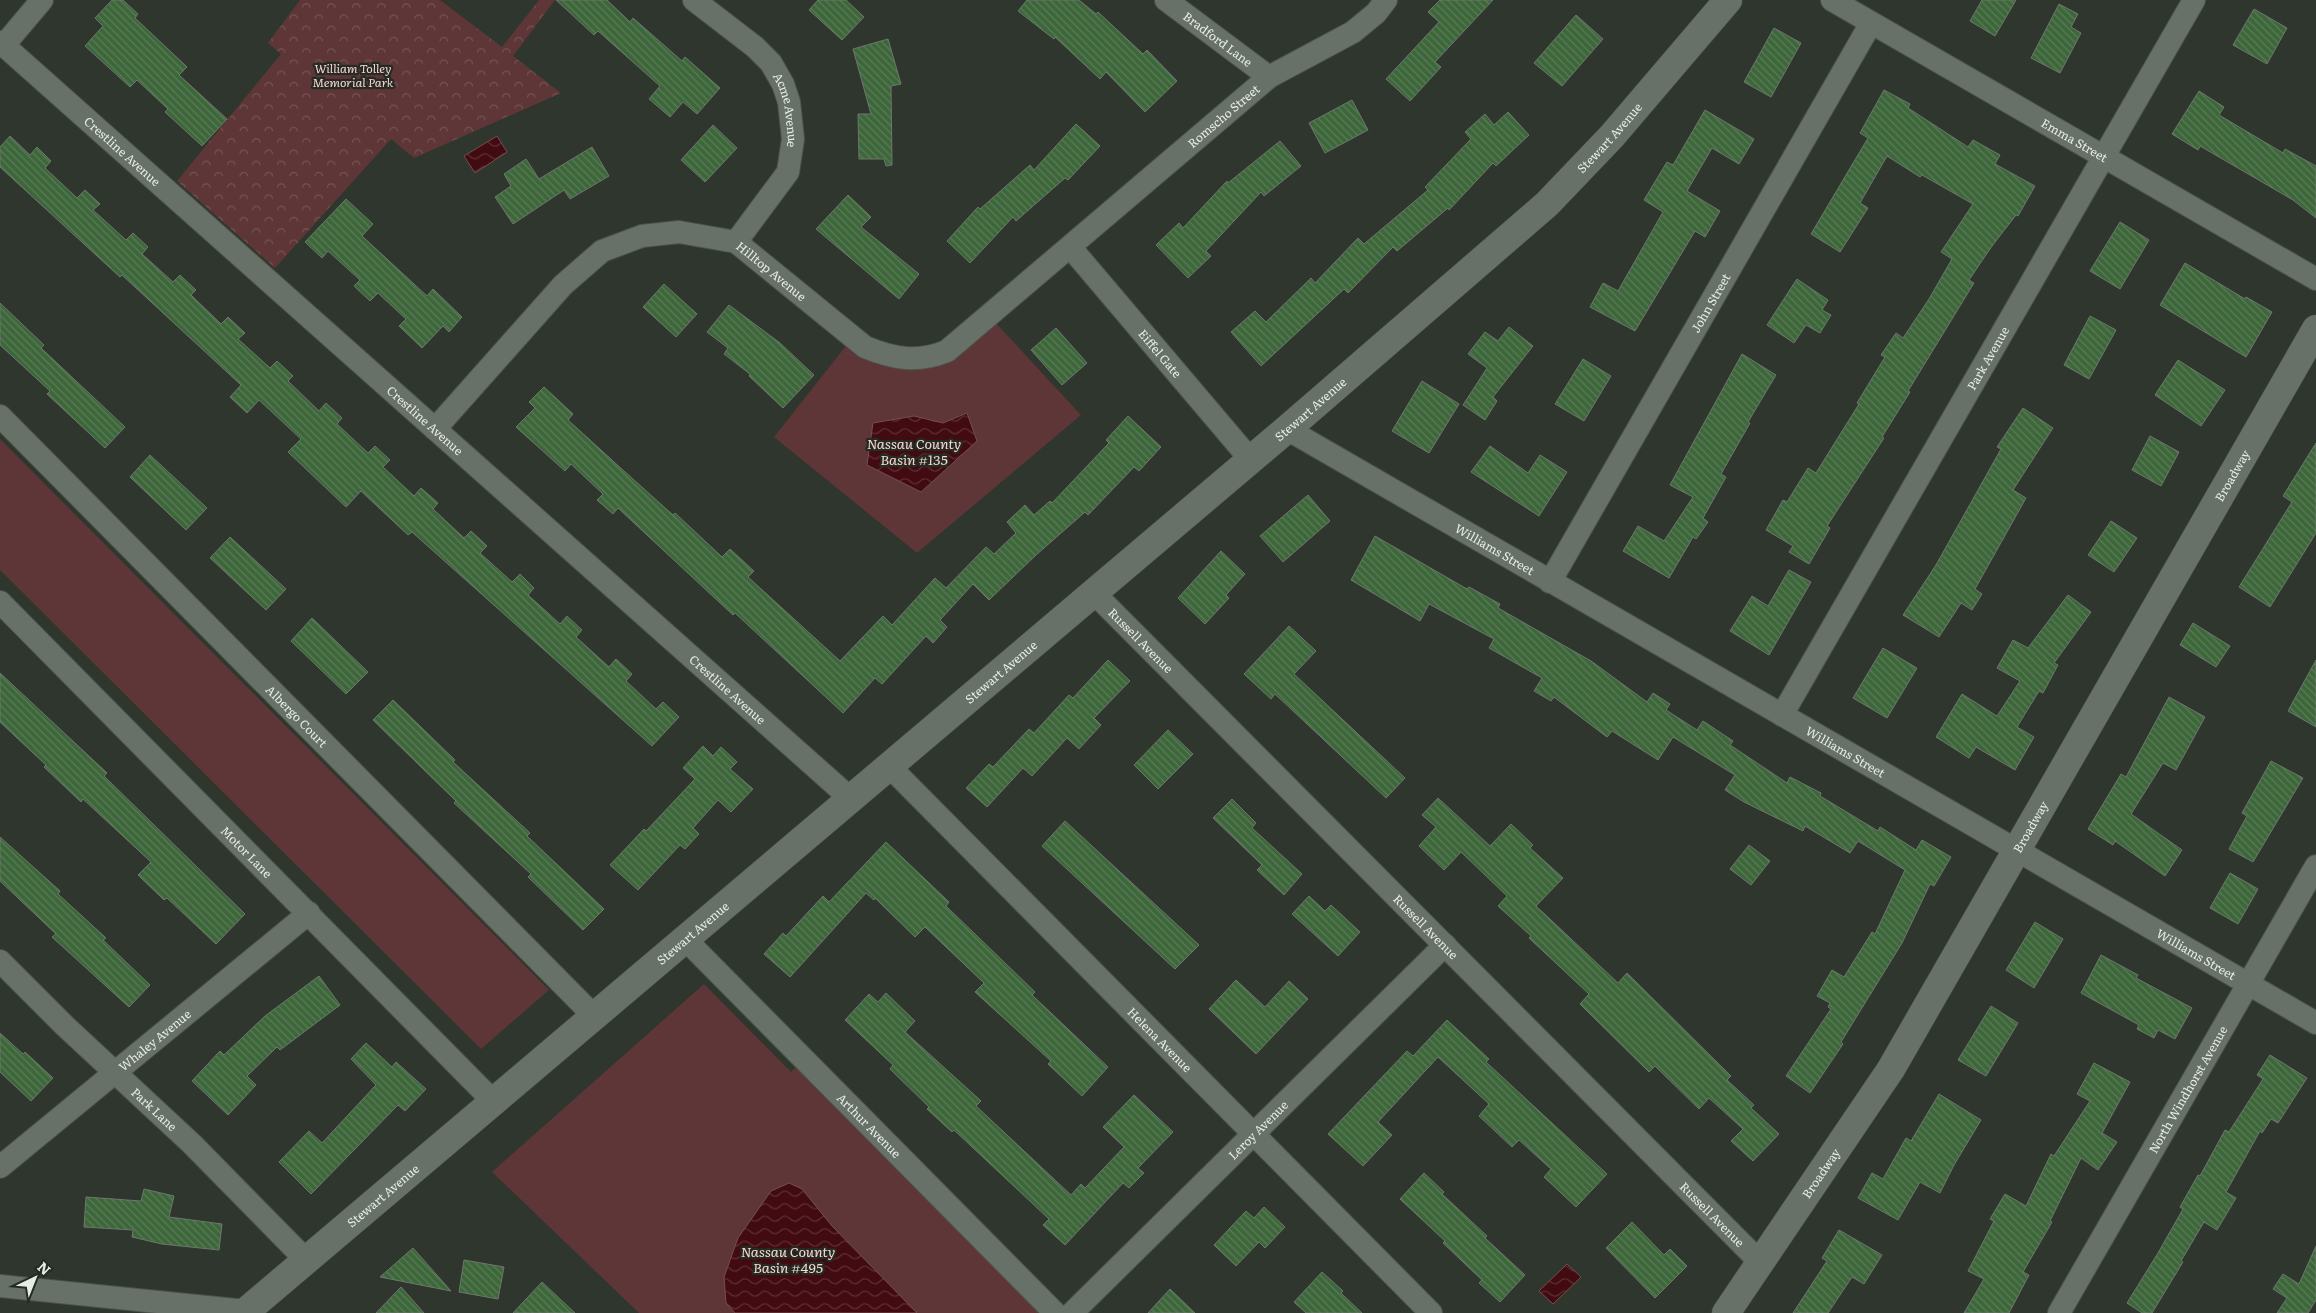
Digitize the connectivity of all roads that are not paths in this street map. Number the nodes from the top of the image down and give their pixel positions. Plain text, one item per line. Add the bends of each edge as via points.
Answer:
1 (42, 0) edge
2 (694, 0) edge
3 (1166, 0) edge
4 (1386, 0) edge
5 (1728, 0) edge
6 (1832, 0) edge
7 (2194, 0) edge
8 (1871, 23) junction
9 (2, 43) edge
10 (1269, 77) junction
11 (2104, 157) junction
12 (736, 242) junction
13 (1071, 248) junction
14 (2316, 279) edge
15 (2316, 328) edge
16 (0, 416) edge
17 (435, 429) junction
18 (1287, 429) junction
19 (1250, 459) junction
20 (1550, 582) junction
21 (1093, 592) junction
22 (0, 602) edge
23 (1782, 715) junction
24 (889, 766) junction
25 (850, 798) junction
26 (2016, 850) junction
27 (2316, 866) edge
28 (309, 913) junction
29 (684, 939) junction
30 (1445, 945) junction
31 (0, 960) edge
32 (2248, 984) junction
33 (594, 1016) junction
34 (2316, 1023) edge
35 (116, 1073) junction
36 (493, 1101) junction
37 (1253, 1133) junction
38 (0, 1167) edge
39 (306, 1260) junction
40 (1760, 1262) junction
41 (0, 1286) edge
42 (245, 1312) edge
43 (1055, 1313) edge
44 (1072, 1313) edge
45 (1431, 1313) edge
46 (1726, 1313) edge
47 (2059, 1313) edge

1 - 9 street
2 - 12 street, Acme Avenue via 771,63 789,102 793,139 788,172
3 - 10 street, Bradford Lane
4 - 10 street, Romscho Street via 1353,32
5 - 18 main road, Stewart Avenue via 1612,136 1547,204
6 - 8 street, Emma Street
7 - 11 street, Park Avenue
8 - 11 street, Emma Street
8 - 20 street, John Street
9 - 17 street, Crestline Avenue
10 - 13 street, Romscho Street
11 - 14 street, Emma Street
11 - 23 street, Park Avenue
12 - 13 street, Hilltop Avenue via 865,347 910,360 948,351
12 - 17 street, Hilltop Avenue via 679,232 642,236 602,251 563,285
13 - 19 street, Eiffel Gate
15 - 26 main road, Broadway
16 - 33 street, Albergo Court
17 - 25 street, Crestline Avenue
18 - 19 main road, Stewart Avenue
18 - 20 street, Williams Street
19 - 21 main road, Stewart Avenue
20 - 23 street, Williams Street
21 - 24 main road, Stewart Avenue
21 - 30 street, Russell Avenue
22 - 28 street, Motor Lane
23 - 26 street, Williams Street
24 - 25 main road, Stewart Avenue
24 - 37 street, Helena Avenue
25 - 29 main road, Stewart Avenue
26 - 32 street, Williams Street
26 - 40 main road, Broadway via 1891,1069
27 - 32 street, North Windhorst Avenue
28 - 35 street, Whaley Avenue
28 - 36 street, Motor Lane
29 - 33 main road, Stewart Avenue
29 - 43 street, Arthur Avenue
30 - 37 street, Leroy Avenue
30 - 40 street, Russell Avenue
31 - 35 street, Park Lane via 64,1026
32 - 34 street, Williams Street
32 - 47 street, North Windhorst Avenue
33 - 36 main road, Stewart Avenue
35 - 38 street, Whaley Avenue
35 - 39 street, Park Lane via 192,1144
36 - 39 main road, Stewart Avenue
37 - 44 street, Leroy Avenue
37 - 45 street, Helena Avenue
39 - 42 main road, Stewart Avenue
40 - 46 main road, Broadway
41 - 42 street

